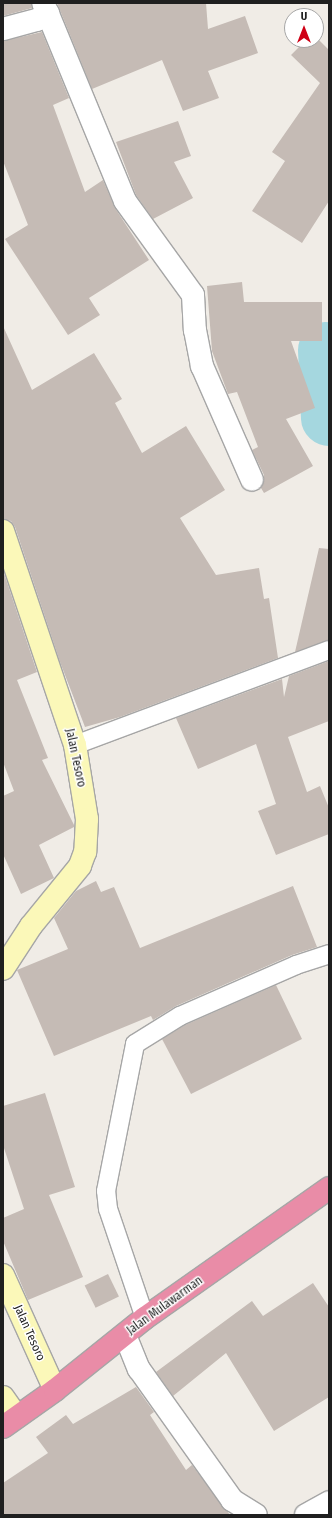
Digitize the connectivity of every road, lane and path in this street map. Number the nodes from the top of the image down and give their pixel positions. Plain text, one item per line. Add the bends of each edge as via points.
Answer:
1 (46, 9) edge
2 (3, 30) edge
3 (252, 480) dead end
4 (3, 531) edge
5 (329, 650) edge
6 (75, 745) junction
7 (329, 954) edge
8 (3, 969) edge
9 (329, 1188) edge
10 (3, 1275) edge
11 (145, 1318) junction
12 (125, 1335) junction
13 (55, 1390) junction
14 (3, 1397) edge
15 (10, 1422) edge
16 (329, 1502) edge
17 (256, 1515) edge
18 (306, 1515) edge

1 - 2 street via 37,20
1 - 3 street via 125,202 193,295 195,330 202,366
4 - 6 street, Jalan Tesoro
5 - 6 lane
6 - 8 street, Jalan Tesoro via 86,819 83,860 31,926
7 - 11 lane via 296,965 180,1016 135,1044 106,1191 108,1209
9 - 11 highway, Jalan Mulawarman
10 - 13 street, Jalan Tesoro
11 - 12 highway, Jalan Mulawarman
12 - 13 highway, Jalan Mulawarman
12 - 17 street via 139,1370 232,1500
13 - 15 highway, Jalan Mulawarman
14 - 15 street
16 - 18 street

